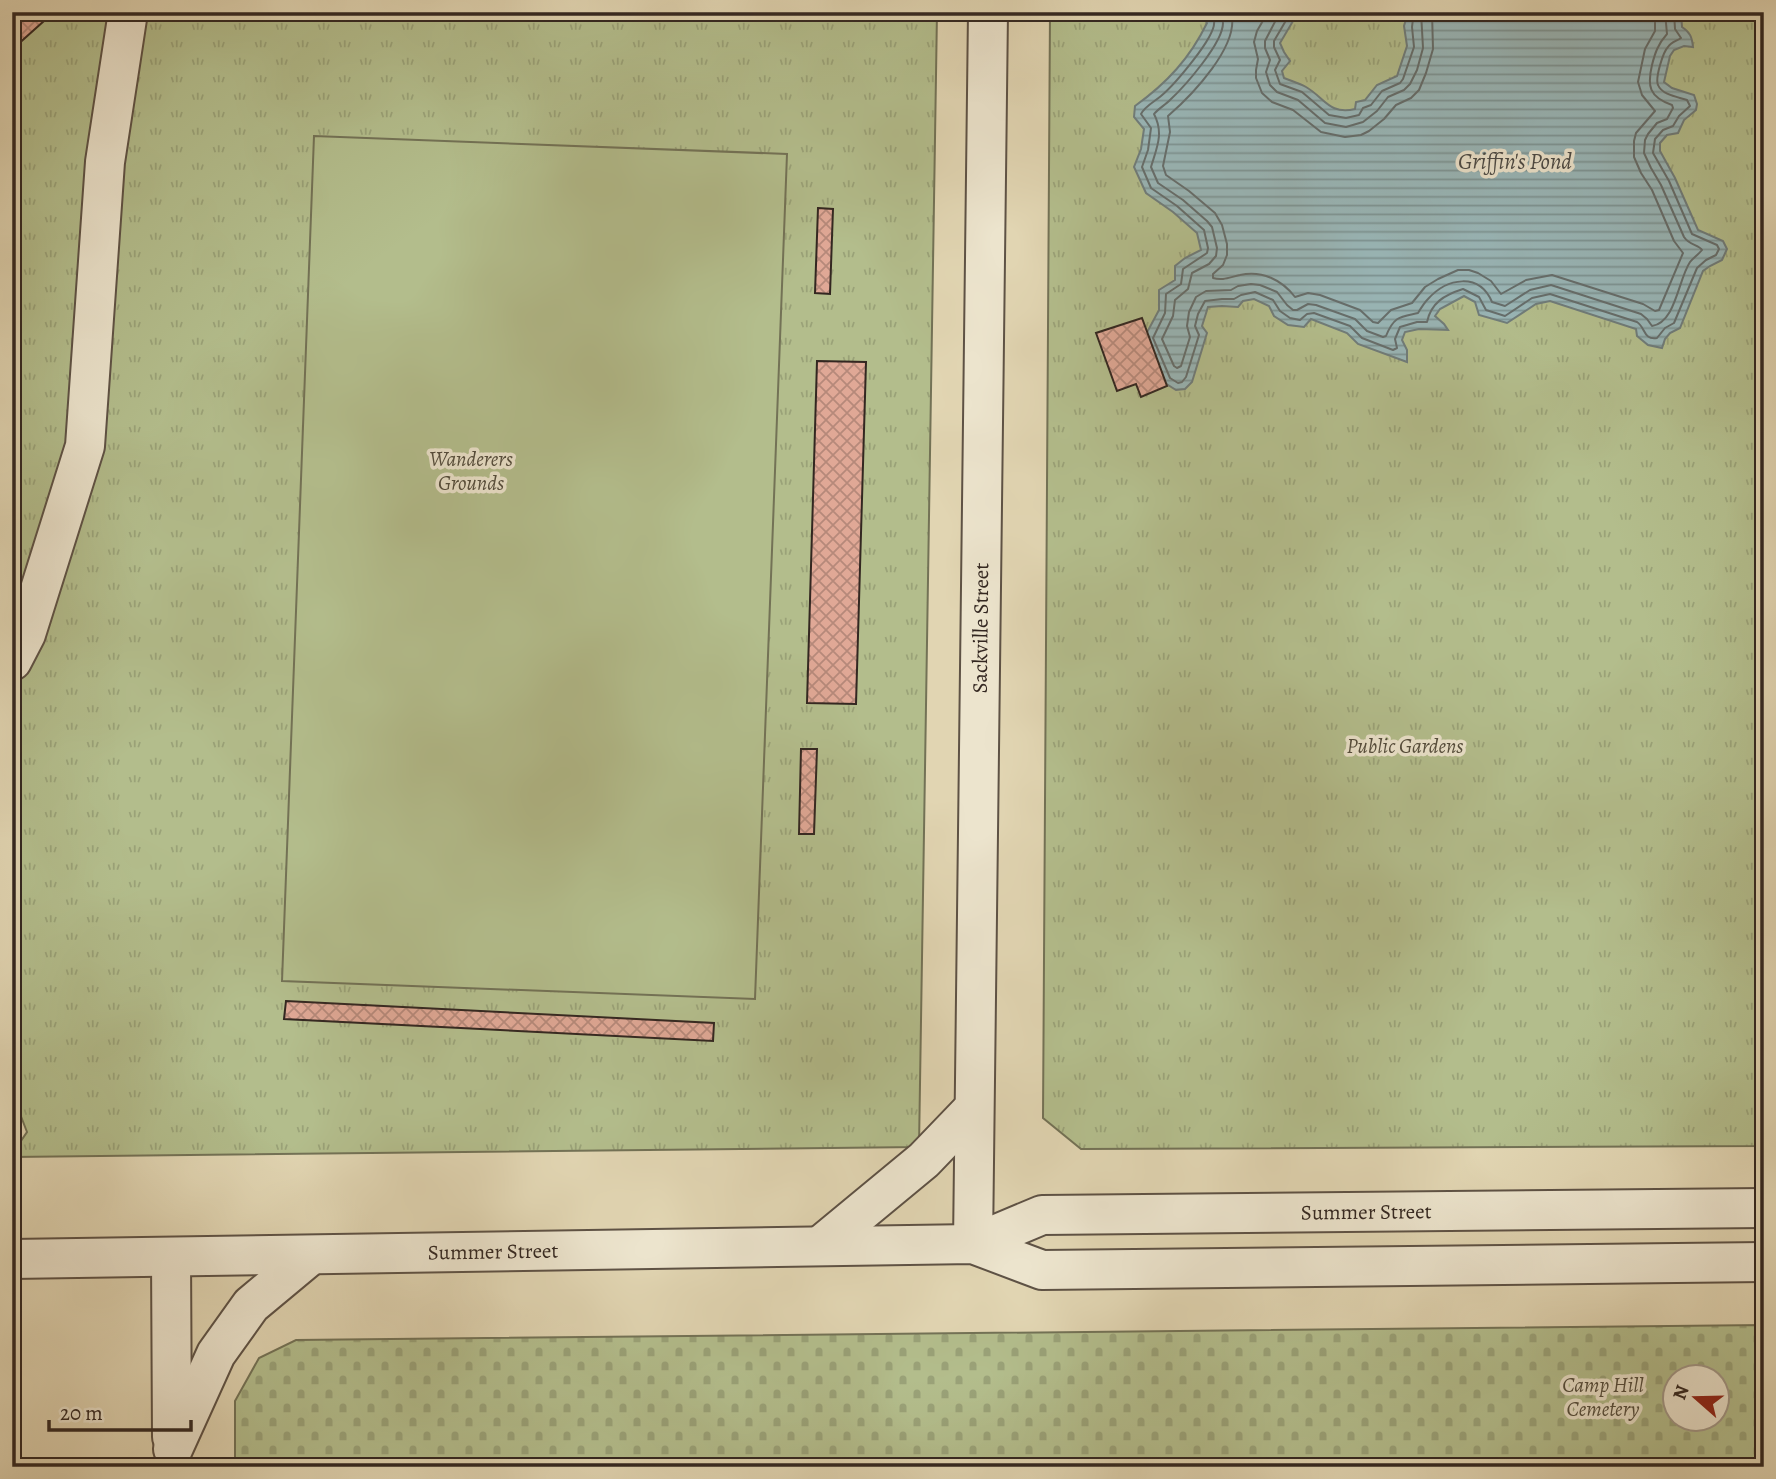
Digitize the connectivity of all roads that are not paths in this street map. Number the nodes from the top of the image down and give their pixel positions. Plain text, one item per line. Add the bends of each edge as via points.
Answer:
1 (128, 12) edge
2 (988, 12) edge
3 (12, 661) edge
4 (974, 1108) junction
5 (1764, 1208) edge
6 (973, 1244) junction
7 (820, 1246) junction
8 (311, 1255) junction
9 (171, 1257) junction
10 (12, 1259) edge
11 (1764, 1262) edge
12 (173, 1458) edge

1 - 3 street via 105,162 85,446 26,634
2 - 4 street, Sackville Street
4 - 6 street, Sackville Street
4 - 7 street via 924,1160
5 - 6 street, Summer Street via 1042,1215
6 - 7 street, Summer Street
6 - 11 street, Summer Street via 1042,1270
7 - 8 street, Summer Street
8 - 9 street, Summer Street
8 - 12 street via 251,1305 216,1354
9 - 10 street, Summer Street
9 - 12 street

